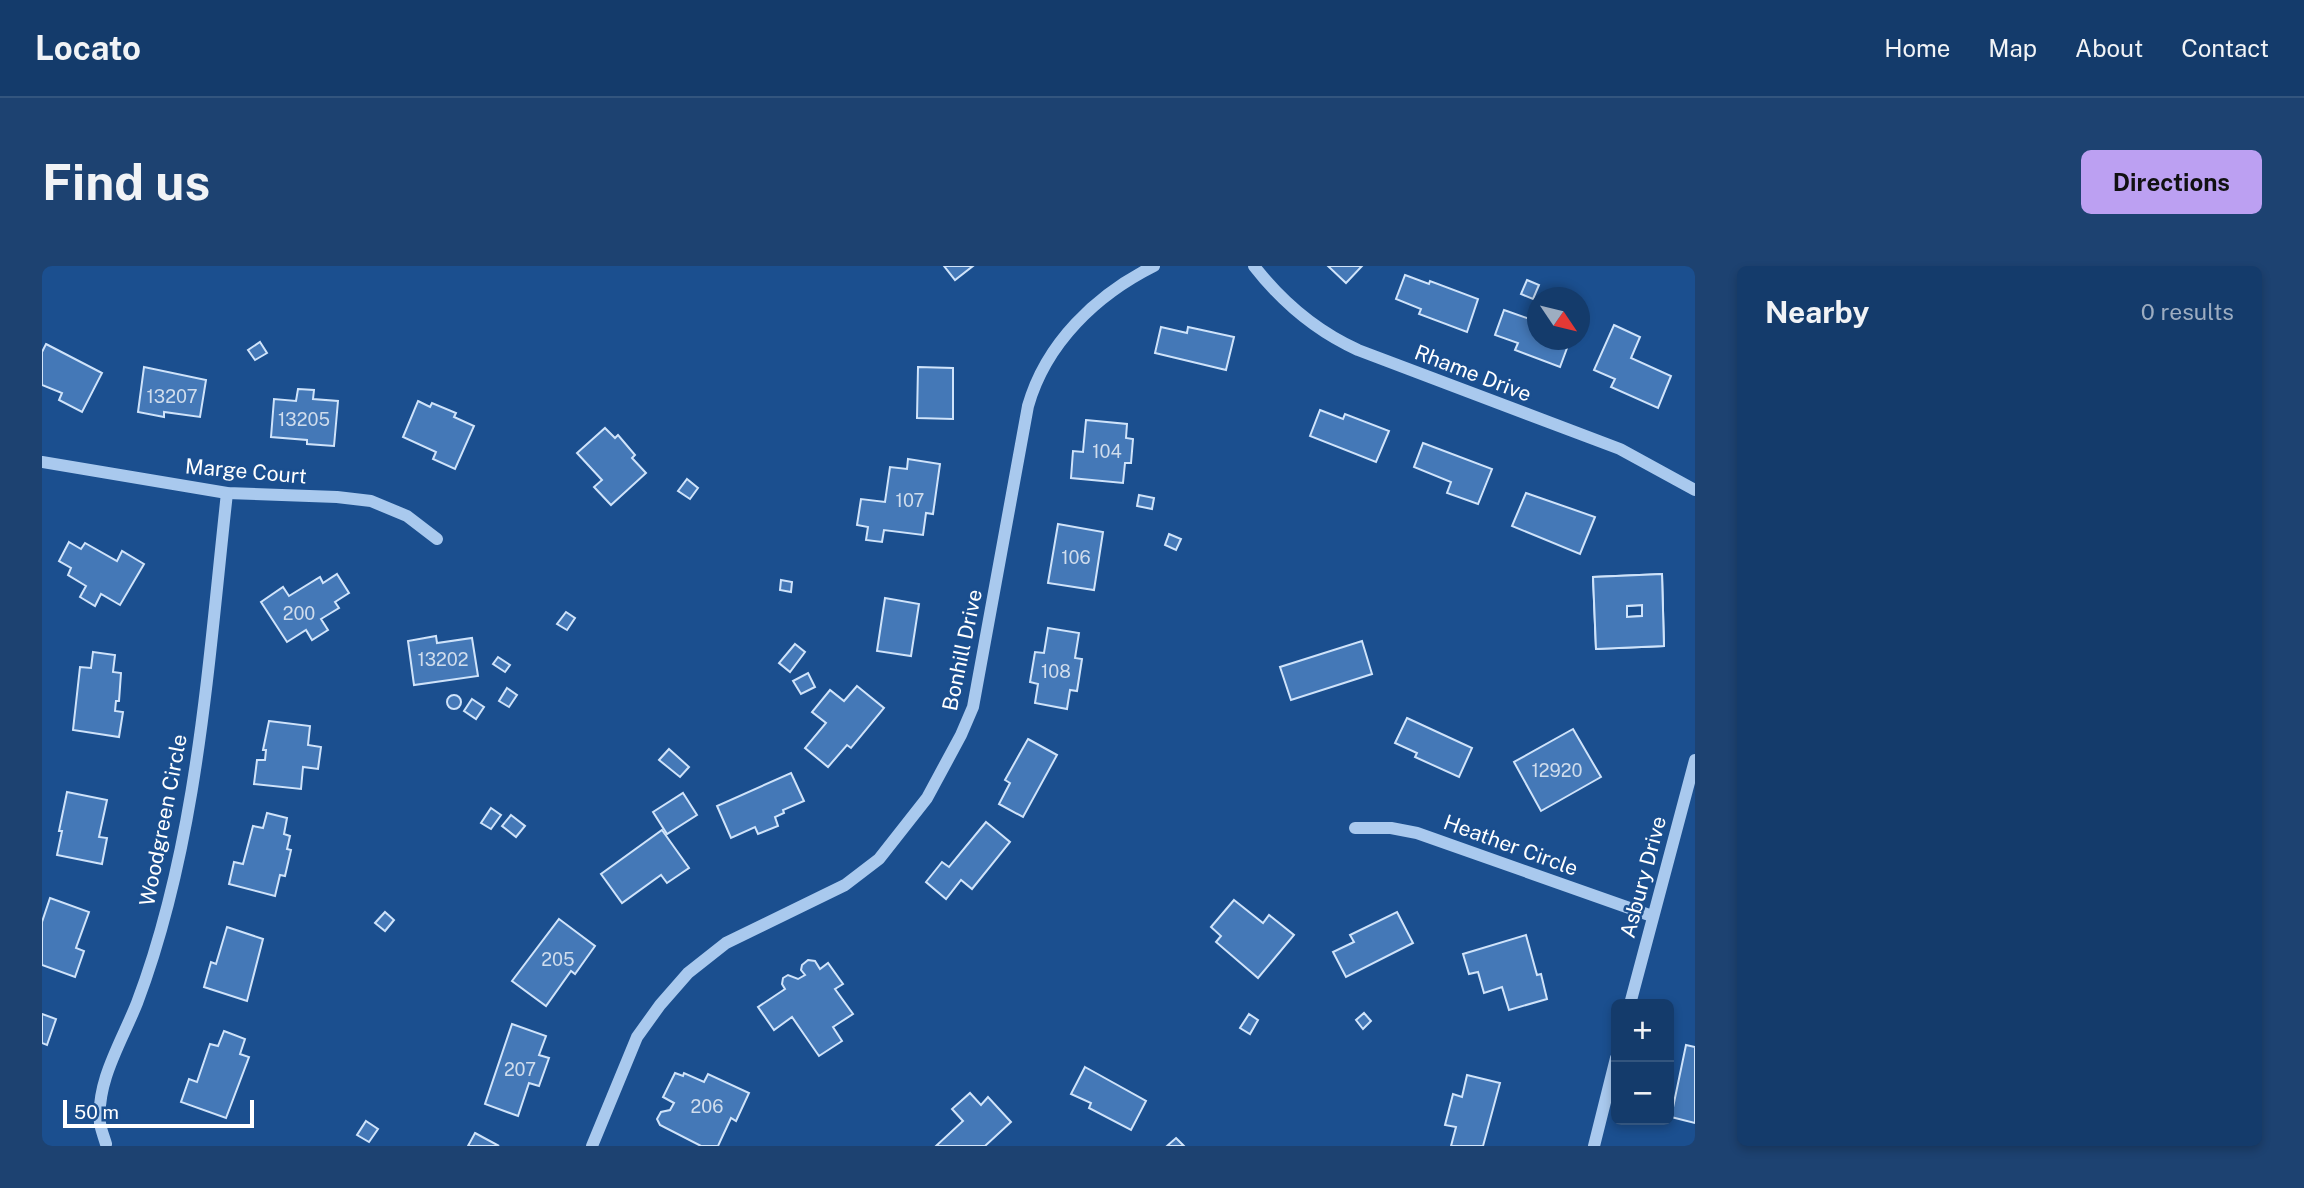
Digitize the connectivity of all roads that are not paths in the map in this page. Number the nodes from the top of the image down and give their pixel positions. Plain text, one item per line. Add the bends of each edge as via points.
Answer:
1 (1154, 266) edge
2 (1254, 266) edge
3 (42, 462) edge
4 (1695, 490) edge
5 (227, 493) junction
6 (437, 539) dead end
7 (1695, 760) edge
8 (1355, 828) dead end
9 (1652, 916) junction
10 (1631, 999) edge
11 (1615, 1062) edge
12 (106, 1144) dead end
13 (592, 1146) edge
14 (1594, 1146) edge

1 - 13 street, Bonhill Drive via 1095,303 1040,372 1028,406 973,706 927,798 879,859 845,885 726,943 688,973 637,1038
2 - 4 street, Rhame Drive via 1304,318 1334,339 1620,449
3 - 5 street, Marge Court
5 - 6 street, Marge Court via 370,500 407,516
5 - 12 street, Woodgreen Circle via 189,808 165,915 137,1002 107,1071 100,1123
7 - 9 street, Asbury Drive
8 - 9 street, Heather Circle via 1417,832
9 - 10 street, Asbury Drive
11 - 14 street

